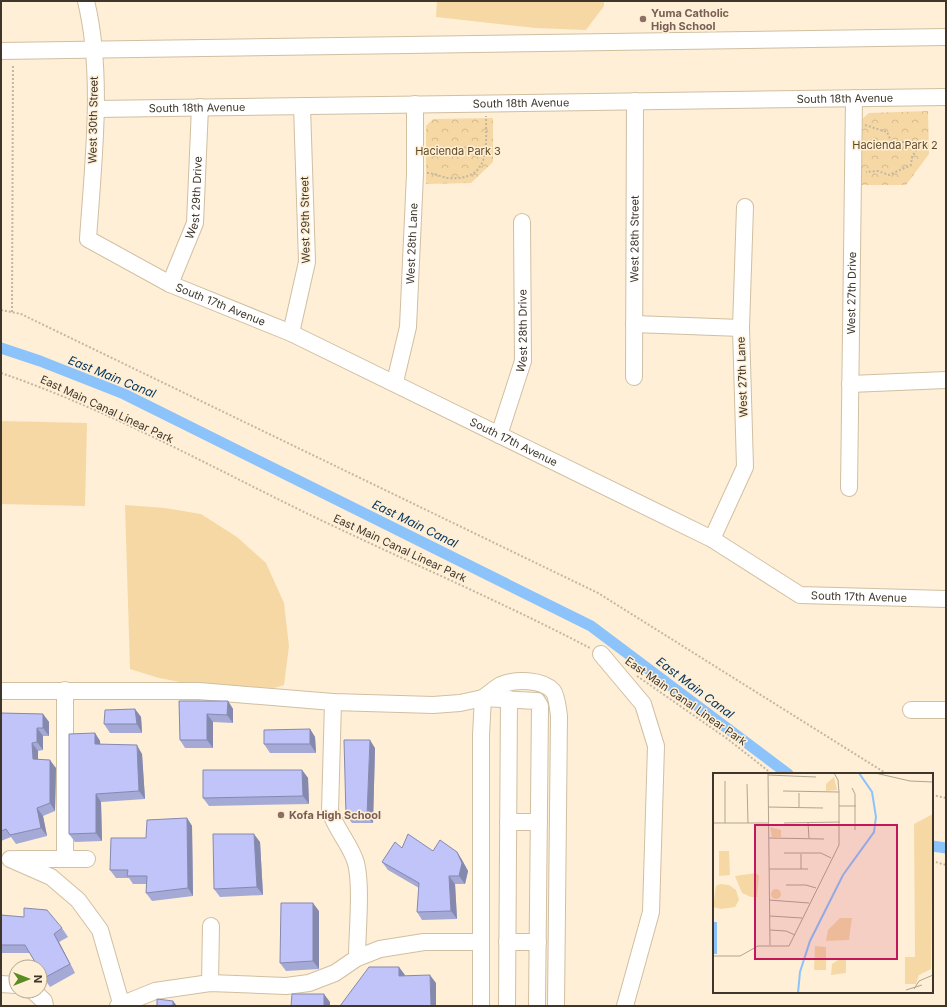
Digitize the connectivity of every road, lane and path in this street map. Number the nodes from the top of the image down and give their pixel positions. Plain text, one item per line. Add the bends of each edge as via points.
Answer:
1 (86, 1) edge
2 (946, 37) edge
3 (93, 49) junction
4 (7, 51) edge
5 (946, 97) edge
6 (854, 98) junction
7 (635, 101) junction
8 (486, 103) junction
9 (415, 104) junction
10 (302, 106) junction
11 (200, 107) junction
12 (96, 109) junction
13 (853, 119) junction
14 (853, 172) junction
15 (415, 174) junction
16 (745, 207) dead end
17 (522, 222) dead end
18 (88, 240) joint
19 (170, 284) junction
20 (1, 310) edge
21 (12, 312) junction
22 (634, 324) junction
23 (741, 328) junction
24 (291, 333) junction
25 (1, 373) edge
26 (634, 377) dead end
27 (946, 380) edge
28 (395, 382) junction
29 (850, 384) junction
30 (499, 435) junction
31 (849, 488) dead end
32 (712, 539) junction
33 (946, 599) edge
34 (601, 654) joint
35 (636, 675) dead end
36 (65, 690) junction
37 (1, 691) edge
38 (483, 698) junction
39 (509, 699) junction
40 (333, 702) junction
41 (433, 705) junction
42 (911, 710) dead end
43 (946, 710) edge
44 (480, 734) junction
45 (771, 773) edge
46 (886, 773) edge
47 (933, 795) edge
48 (946, 798) edge
49 (508, 822) junction
50 (539, 822) junction
51 (65, 858) junction
52 (5, 859) edge
53 (87, 859) dead end
54 (933, 861) edge
55 (946, 865) edge
56 (211, 926) dead end
57 (480, 942) junction
58 (507, 942) junction
59 (538, 942) junction
60 (357, 958) junction
61 (210, 983) junction
62 (120, 1005) edge
63 (480, 1006) edge
64 (507, 1006) edge
65 (537, 1006) edge
66 (556, 1006) edge
67 (625, 1006) edge

1 - 3 street, West 30th Street via 92,25
2 - 3 street
3 - 4 street
3 - 12 street, West 30th Street
4 - 21 path
5 - 6 street, South 18th Avenue
6 - 7 street, South 18th Avenue
6 - 13 street, West 27th Drive
7 - 8 street, South 18th Avenue
7 - 22 street, West 28th Street
8 - 9 street, South 18th Avenue
8 - 15 path via 487,148 476,173 471,176 448,178 429,173
9 - 10 street, South 18th Avenue
9 - 15 street, West 28th Lane
10 - 11 street, South 18th Avenue
10 - 24 street, West 29th Street via 307,262
11 - 12 street, South 18th Avenue
11 - 19 street, West 29th Drive via 195,223
12 - 18 street, West 30th Street
13 - 14 street, West 27th Drive
13 - 14 path via 876,130 887,132 891,141 915,143 917,149 911,165 889,175 878,171
14 - 29 street, West 27th Drive
15 - 28 street, West 28th Lane via 408,327
16 - 23 street, West 27th Lane
17 - 30 street, West 28th Drive via 523,361
18 - 19 street, South 17th Avenue
19 - 24 street, South 17th Avenue
20 - 21 path
21 - 46 path via 28,317 598,593
22 - 23 street
22 - 26 street, West 28th Street
23 - 32 street, West 27th Lane via 745,467
24 - 28 street, South 17th Avenue
25 - 34 path, East Main Canal Linear Park via 44,388 141,433 543,623
27 - 29 street
28 - 30 street, South 17th Avenue
29 - 31 street, West 27th Drive
30 - 32 street, South 17th Avenue
32 - 33 street, South 17th Avenue via 800,595
34 - 67 street via 643,704 656,746 651,912
35 - 45 path, East Main Canal Linear Park via 729,740
36 - 37 street
36 - 40 street via 199,691
36 - 51 street
38 - 39 street
38 - 41 street
38 - 44 street
38 - 66 street via 503,684 514,682 533,682 554,692 559,716
39 - 49 street
39 - 50 street via 537,701 540,706
40 - 41 street
40 - 60 street via 330,811 334,824 356,864
41 - 44 street via 466,713 474,718
42 - 43 street
44 - 57 street
47 - 48 path
49 - 50 street
49 - 58 street
50 - 59 street
51 - 52 street
51 - 53 street
52 - 62 street via 51,877 78,900 100,930
54 - 55 path
56 - 61 street
57 - 60 street via 424,942 380,949
57 - 63 street
58 - 59 street
58 - 64 street
59 - 65 street
60 - 61 street via 335,973 309,983 286,986
61 - 62 street via 155,991

